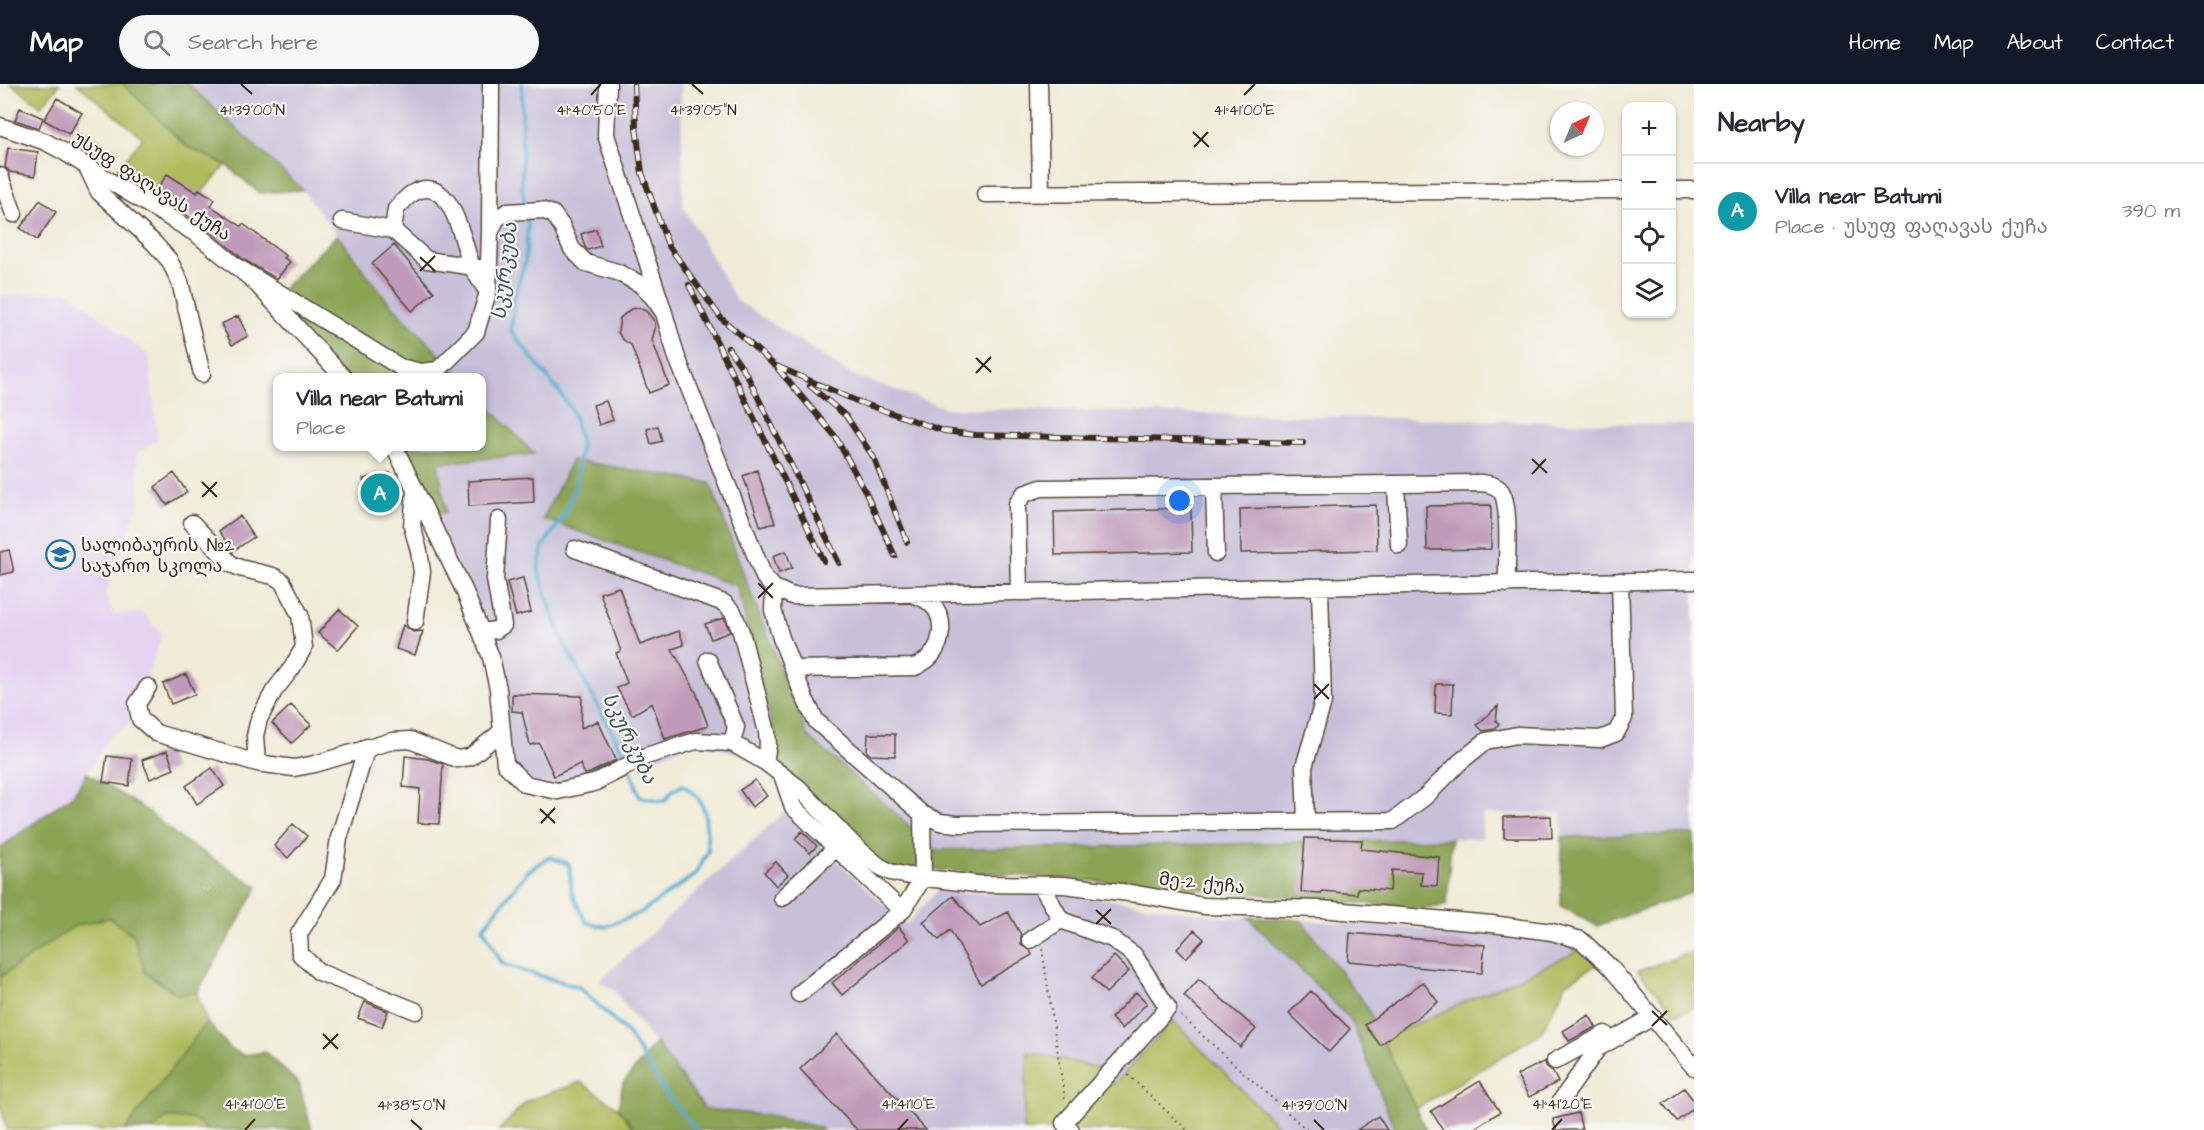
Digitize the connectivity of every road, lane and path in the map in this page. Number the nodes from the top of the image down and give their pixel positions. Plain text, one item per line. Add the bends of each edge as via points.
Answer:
1 (491, 84) edge
2 (608, 84) edge
3 (1039, 84) edge
4 (0, 126) edge
5 (87, 166) junction
6 (0, 176) edge
7 (1622, 190) edge
8 (1676, 190) edge
9 (1694, 190) edge
10 (985, 194) dead end
11 (1041, 194) junction
12 (14, 214) dead end
13 (342, 221) dead end
14 (393, 231) junction
15 (490, 233) junction
16 (239, 268) junction
17 (481, 268) junction
18 (664, 313) junction
19 (339, 373) edge
20 (202, 374) dead end
21 (396, 451) edge
22 (1396, 484) junction
23 (1214, 486) junction
24 (415, 488) junction
25 (499, 520) dead end
26 (192, 523) dead end
27 (1400, 545) dead end
28 (575, 549) dead end
29 (1216, 553) dead end
30 (1694, 580) edge
31 (1620, 581) junction
32 (1507, 584) junction
33 (1320, 587) junction
34 (774, 588) junction
35 (1019, 592) junction
36 (913, 594) junction
37 (416, 622) dead end
38 (481, 632) junction
39 (708, 660) dead end
40 (793, 669) junction
41 (148, 687) dead end
42 (501, 732) junction
43 (732, 743) junction
44 (368, 747) junction
45 (765, 762) junction
46 (257, 763) junction
47 (782, 775) junction
48 (922, 814) junction
49 (1306, 822) junction
50 (855, 846) junction
51 (836, 848) junction
52 (923, 878) junction
53 (1041, 885) junction
54 (782, 898) dead end
55 (902, 911) junction
56 (1061, 920) junction
57 (1035, 937) joint
58 (799, 994) dead end
59 (1168, 1008) junction
60 (416, 1011) dead end
61 (1651, 1014) junction
62 (1555, 1061) dead end
63 (1117, 1064) junction
64 (1694, 1066) edge
65 (1560, 1102) dead end
66 (1070, 1124) edge
67 (1187, 1130) edge
68 (1307, 1130) edge

1 - 15 street
2 - 18 street via 606,135
3 - 11 street
4 - 5 street, უსუფ ფაღავას ქუჩა via 46,142
5 - 16 street, უსუფ ფაღავას ქუჩა via 198,235
5 - 20 street via 99,192 170,260 180,282
6 - 12 street
7 - 11 street
8 - 9 street
10 - 11 street
13 - 14 street
14 - 17 street via 427,260
14 - 17 street via 396,208 413,193 429,189 445,197 455,212
15 - 17 street
15 - 18 street via 496,219 507,212 541,210 553,214 572,249 586,263 640,284
16 - 17 street via 400,367 421,372 438,370 476,332 488,291
16 - 19 street, უსუფ ფაღავას ქუჩა
18 - 34 street via 676,355 764,577
21 - 24 street
22 - 23 street
22 - 27 street
22 - 32 street via 1494,485 1502,493 1506,510
23 - 29 street
23 - 35 street via 1041,488 1024,494 1017,504
24 - 37 street via 412,526 422,572
24 - 38 street
25 - 38 street via 495,579 502,625
26 - 46 street via 231,564 282,581 300,615 304,647 259,719 255,736
28 - 45 street via 724,603 733,612 767,732
30 - 31 street
31 - 32 street
31 - 49 street via 1624,718 1616,733 1600,739 1517,735 1486,741 1393,821
32 - 33 street
33 - 35 street
33 - 49 street via 1323,702 1304,767
34 - 36 street via 792,596
34 - 40 street via 773,610
35 - 36 street
36 - 40 street via 931,603 941,624 940,641 930,657 915,667
38 - 42 street via 498,689
39 - 43 street via 735,727
40 - 48 street via 816,721
41 - 46 street via 137,704 140,719 156,733
42 - 43 street, მე-2 ქუჩა via 505,764 525,784 558,791 594,783 646,756 696,741
42 - 44 street via 470,757 457,759 410,740
43 - 45 street, მე-2 ქუჩა
44 - 46 street via 294,768
44 - 60 street via 339,838 333,879 299,934 300,954 319,972
45 - 47 street, მე-2 ქუჩა
47 - 50 street, მე-2 ქუჩა
47 - 51 street via 793,807
48 - 49 street via 957,824
48 - 52 street
50 - 51 street
50 - 52 street, მე-2 ქუჩა via 890,872
51 - 54 street
51 - 55 street
52 - 53 street, მე-2 ქუჩა
52 - 55 street
53 - 56 street
53 - 61 street, მე-2 ქუჩა via 1137,894 1204,906 1321,909 1552,932 1581,940
55 - 58 street
56 - 57 street
56 - 59 street via 1112,939 1134,955
57 - 66 path
59 - 63 street
59 - 68 path via 1185,1018
61 - 62 street
61 - 64 street, მე-2 ქუჩა
61 - 65 street via 1598,1048
63 - 66 street
63 - 67 path

